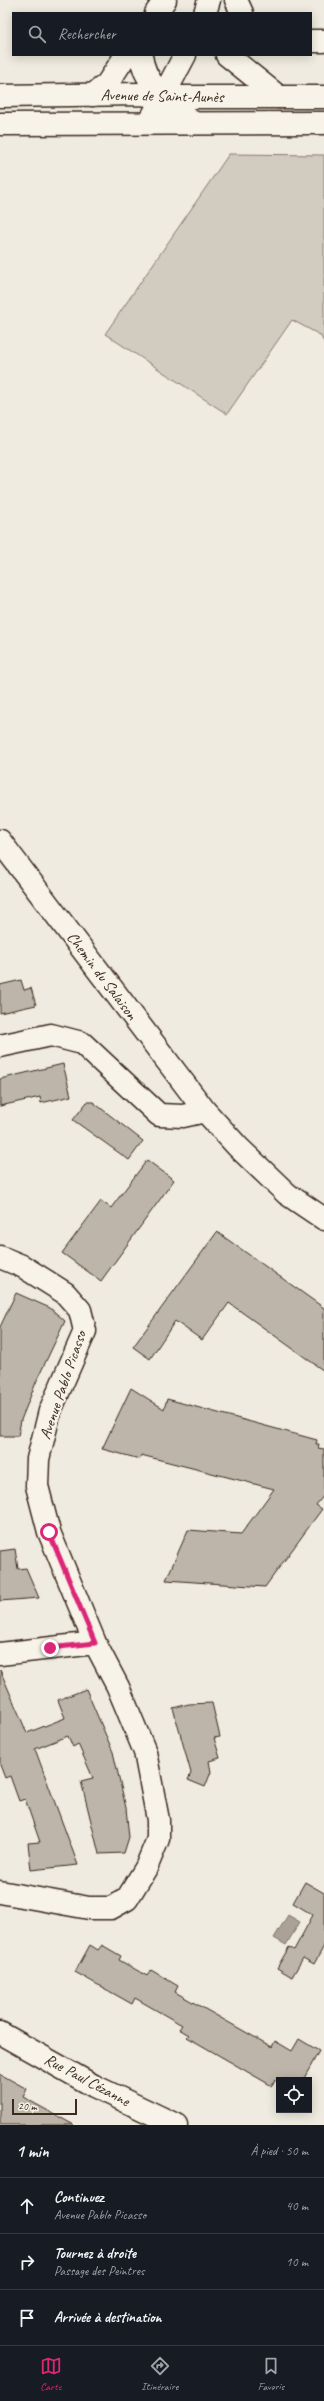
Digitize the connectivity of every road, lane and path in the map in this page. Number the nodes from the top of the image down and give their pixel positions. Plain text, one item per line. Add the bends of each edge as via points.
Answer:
1 (165, 0) edge
2 (209, 0) edge
3 (236, 0) edge
4 (157, 12) edge
5 (205, 12) edge
6 (242, 12) edge
7 (312, 41) edge
8 (324, 41) edge
9 (125, 56) edge
10 (141, 56) edge
11 (184, 56) edge
12 (228, 56) edge
13 (93, 95) junction
14 (0, 96) edge
15 (164, 96) junction
16 (279, 96) junction
17 (324, 97) edge
18 (324, 122) edge
19 (149, 123) junction
20 (193, 123) junction
21 (0, 124) edge
22 (0, 841) edge
23 (0, 1046) edge
24 (205, 1110) junction
25 (324, 1219) edge
26 (0, 1257) edge
27 (95, 1643) junction
28 (0, 1654) edge
29 (0, 1892) edge
30 (0, 2033) edge
31 (176, 2125) edge

1 - 4 street
2 - 5 street
3 - 6 street
7 - 8 street
9 - 13 street via 107,84
10 - 15 street via 143,70 154,87
11 - 15 street
12 - 16 street
13 - 14 street, Avenue de Saint-Aunès
13 - 15 street, Avenue de Saint-Aunès
15 - 16 street, Avenue de Saint-Aunès
15 - 19 street
15 - 20 street
16 - 17 street, Avenue de Saint-Aunès
18 - 20 street, Avenue de Saint-Aunès
19 - 20 street, Avenue de Saint-Aunès
19 - 21 street, Avenue de Saint-Aunès
22 - 24 street, Chemin du Salaison
23 - 24 street via 51,1035 82,1043 159,1115 183,1116
24 - 25 street, Chemin du Salaison via 238,1147 287,1194
26 - 27 street, Avenue Pablo Picasso via 22,1266 65,1293 80,1310 85,1331 50,1411 38,1459 37,1486 49,1532
27 - 28 street
27 - 29 street, Avenue Pablo Picasso via 118,1687 145,1752 158,1820 158,1839 146,1868 127,1899 112,1908 89,1908
30 - 31 street, Rue Paul Cézanne via 94,2086

